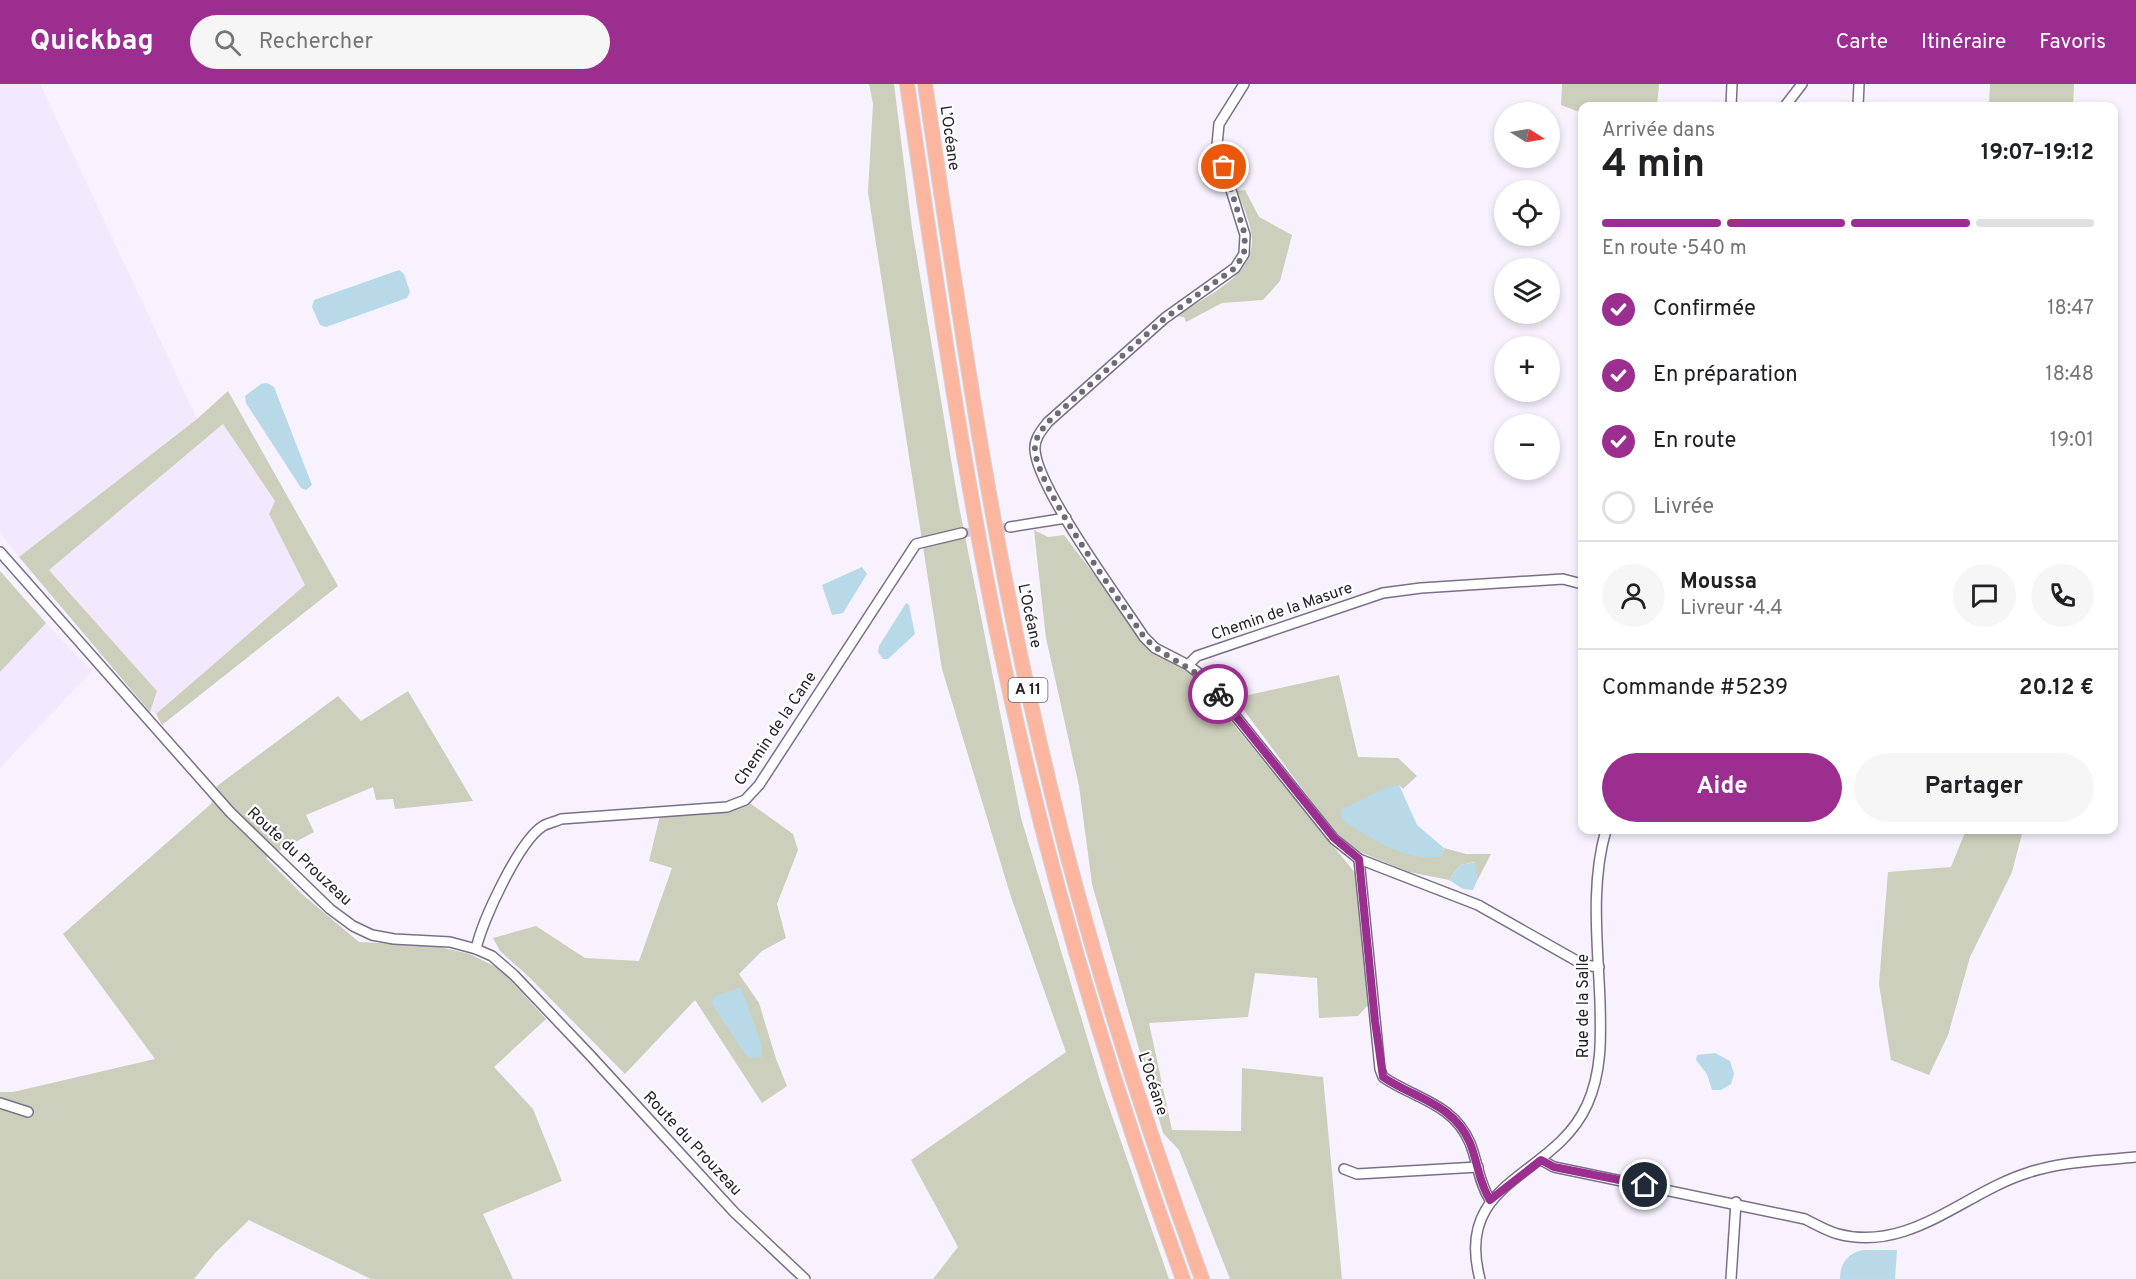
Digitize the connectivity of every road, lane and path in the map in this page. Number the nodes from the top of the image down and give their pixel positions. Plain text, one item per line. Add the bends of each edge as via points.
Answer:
1 (907, 84) edge
2 (925, 84) edge
3 (1244, 84) edge
4 (1732, 84) edge
5 (1802, 84) edge
6 (1859, 84) edge
7 (1731, 102) edge
8 (1788, 102) edge
9 (1858, 102) edge
10 (1066, 518) junction
11 (1010, 526) tunnel mouth
12 (962, 533) tunnel mouth
13 (0, 552) edge
14 (1578, 583) edge
15 (1188, 665) junction
16 (1605, 834) edge
17 (1359, 859) junction
18 (476, 949) junction
19 (1599, 967) junction
20 (0, 1103) edge
21 (28, 1112) dead end
22 (2136, 1157) edge
23 (1541, 1160) junction
24 (1478, 1167) junction
25 (1344, 1169) dead end
26 (1490, 1200) junction
27 (1736, 1202) junction
28 (805, 1279) edge
29 (1183, 1279) edge
30 (1202, 1279) edge
31 (1480, 1279) edge
32 (1731, 1279) edge

1 - 29 highway, L’Océane / A 11 via 967,472 1022,745 1090,1001
2 - 30 highway, L’Océane / A 11 via 983,460 1041,749 1106,994
3 - 10 street via 1219,124 1216,145 1245,235 1244,254 1235,268 1165,318 1038,435 1034,448 1036,464
4 - 7 street
5 - 8 street
6 - 9 street
10 - 11 street
10 - 15 street via 1144,637 1155,648
12 - 18 street, Chemin de la Cane via 916,544 745,800 727,807 561,819 542,826 492,900
13 - 18 street, Route du Prouzeau via 230,812 330,909 372,935 450,942
14 - 15 street, Chemin de la Masure via 1563,579 1383,593 1197,656
15 - 17 street via 1205,678 1334,838
16 - 19 street, Rue de la Salle via 1596,877
17 - 19 street via 1478,905 1584,965
17 - 24 street via 1383,1077 1431,1100 1448,1113 1469,1142
18 - 28 street, Route du Prouzeau via 492,956 514,975 734,1212
19 - 23 street, Rue de la Salle via 1601,1041 1595,1084 1577,1123
20 - 21 street
22 - 27 street via 2061,1164 2025,1173 1909,1231 1886,1237 1837,1234 1805,1219
23 - 26 street, Rue de la Salle
23 - 27 street via 1554,1167
24 - 25 street via 1357,1174
24 - 26 street via 1483,1190
26 - 31 street, Rue de la Salle via 1479,1219 1475,1245
27 - 32 street

